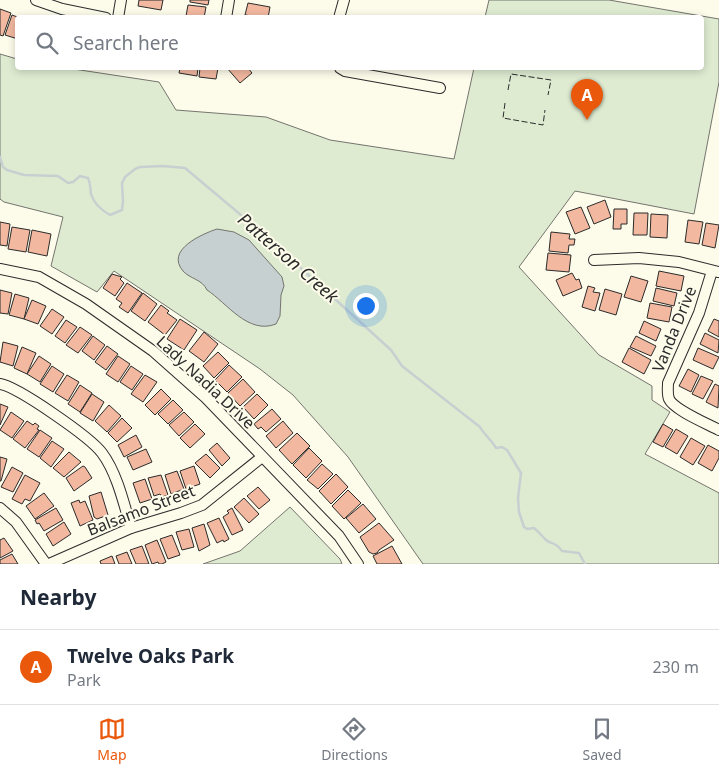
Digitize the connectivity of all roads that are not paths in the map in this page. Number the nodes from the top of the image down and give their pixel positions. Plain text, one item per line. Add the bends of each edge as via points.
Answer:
1 (36, 0) edge
2 (121, 0) edge
3 (229, 0) edge
4 (344, 0) edge
5 (91, 15) edge
6 (118, 15) edge
7 (226, 15) edge
8 (340, 15) edge
9 (344, 70) edge
10 (440, 88) dead end
11 (594, 260) dead end
12 (0, 269) edge
13 (716, 272) edge
14 (0, 384) edge
15 (719, 430) edge
16 (262, 457) junction
17 (0, 508) edge
18 (131, 528) junction
19 (48, 564) edge
20 (358, 564) edge

1 - 5 street
2 - 6 street
3 - 7 street
4 - 8 street
9 - 10 street
11 - 13 street via 639,258 679,262
12 - 16 street, Lady Nadia Drive via 39,277 86,304 145,346 206,398
13 - 15 street, Vanda Drive via 668,383 668,392 669,400 676,406
14 - 18 street via 21,393 102,452 117,484
16 - 18 street, Balsamo Street via 202,505
16 - 20 street, Lady Nadia Drive via 339,536
17 - 19 street via 16,522
18 - 19 street, Balsamo Street

